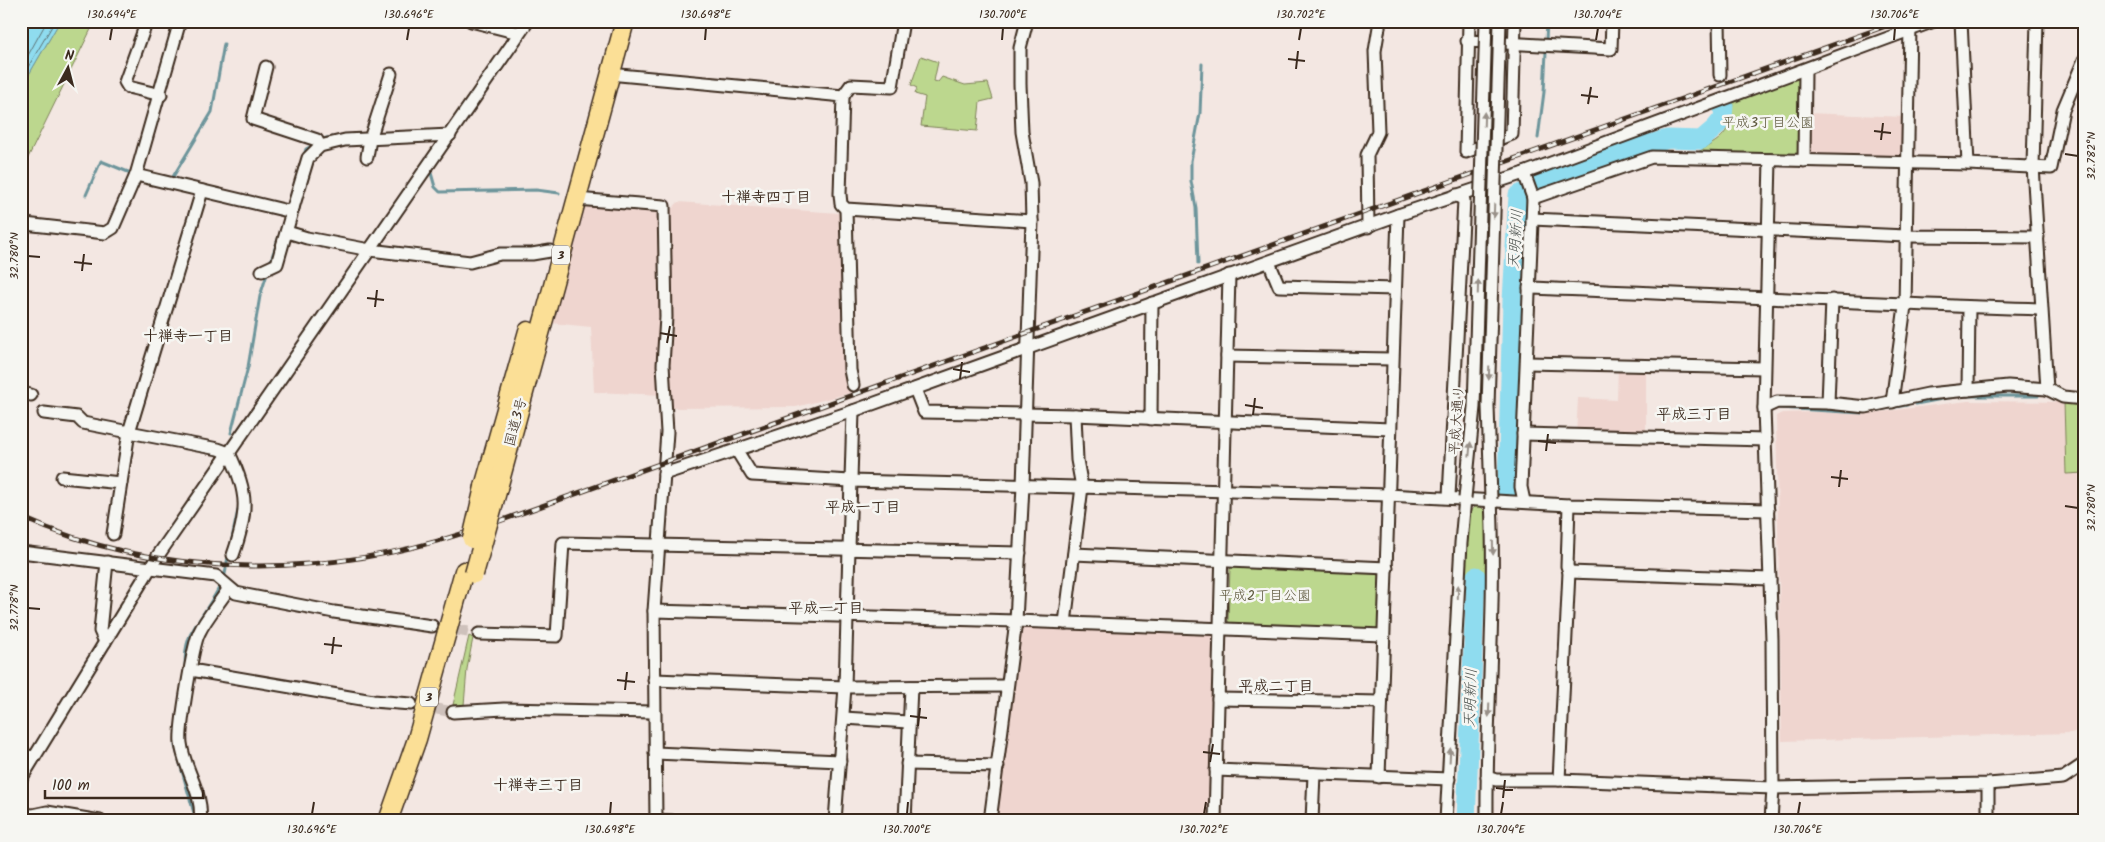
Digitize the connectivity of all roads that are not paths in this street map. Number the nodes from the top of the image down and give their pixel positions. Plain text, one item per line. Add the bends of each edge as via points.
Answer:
1 (147, 21) edge
2 (180, 21) edge
3 (471, 21) edge
4 (528, 21) edge
5 (613, 21) edge
6 (625, 21) edge
7 (903, 21) edge
8 (1026, 21) edge
9 (1380, 21) edge
10 (1468, 21) edge
11 (1486, 21) edge
12 (1500, 21) edge
13 (1515, 21) edge
14 (1612, 21) edge
15 (1719, 21) edge
16 (1934, 21) edge
17 (1961, 21) edge
18 (2037, 21) edge
19 (1910, 28) junction
20 (519, 33) junction
21 (1468, 41) junction
22 (1514, 45) junction
23 (2084, 60) edge
24 (266, 67) dead end
25 (1805, 70) junction
26 (391, 74) dead end
27 (609, 74) junction
28 (1720, 75) dead end
29 (161, 95) junction
30 (843, 96) junction
31 (450, 135) junction
32 (370, 139) junction
33 (320, 146) junction
34 (367, 157) dead end
35 (1770, 160) junction
36 (1804, 161) junction
37 (1909, 162) junction
38 (1968, 164) junction
39 (2033, 166) junction
40 (1524, 173) junction
41 (136, 175) junction
42 (202, 191) junction
43 (1456, 195) junction
44 (1533, 198) junction
45 (576, 199) junction
46 (293, 208) junction
47 (846, 209) junction
48 (1398, 215) junction
49 (1532, 219) junction
50 (1032, 221) junction
51 (1368, 227) junction
52 (1769, 230) junction
53 (21, 231) edge
54 (287, 232) junction
55 (1906, 236) junction
56 (2038, 237) junction
57 (370, 250) junction
58 (550, 251) junction
59 (1269, 262) junction
60 (262, 271) dead end
61 (1229, 275) junction
62 (1530, 288) junction
63 (1394, 289) junction
64 (1767, 297) junction
65 (1832, 300) junction
66 (1152, 303) junction
67 (1905, 306) junction
68 (1969, 307) junction
69 (2040, 309) junction
70 (1028, 349) junction
71 (1227, 356) junction
72 (1392, 359) junction
73 (1526, 362) junction
74 (1764, 368) junction
75 (853, 384) dead end
76 (915, 389) junction
77 (2047, 389) junction
78 (1968, 390) junction
79 (2084, 399) edge
80 (1892, 402) junction
81 (1828, 403) junction
82 (1764, 408) junction
83 (853, 411) junction
84 (44, 413) dead end
85 (1025, 414) junction
86 (1075, 415) junction
87 (1151, 419) junction
88 (1225, 423) junction
89 (1390, 430) junction
90 (129, 432) junction
91 (1523, 434) junction
92 (1766, 440) junction
93 (737, 451) junction
94 (229, 453) junction
95 (664, 474) junction
96 (62, 477) dead end
97 (850, 481) junction
98 (121, 483) junction
99 (1024, 486) junction
100 (1082, 487) junction
101 (491, 488) junction
102 (1223, 491) junction
103 (1388, 495) junction
104 (1449, 497) junction
105 (1465, 498) junction
106 (1491, 499) junction
107 (1524, 501) junction
108 (1569, 505) junction
109 (1768, 510) junction
110 (114, 534) dead end
111 (659, 544) junction
112 (848, 549) junction
113 (21, 552) edge
114 (1020, 553) junction
115 (1074, 554) junction
116 (234, 555) dead end
117 (1222, 561) junction
118 (107, 562) junction
119 (151, 568) junction
120 (1387, 568) junction
121 (469, 572) junction
122 (1569, 572) junction
123 (1770, 579) junction
124 (222, 581) junction
125 (654, 611) junction
126 (846, 617) junction
127 (1016, 621) junction
128 (1065, 623) junction
129 (432, 626) tunnel mouth
130 (1220, 629) junction
131 (479, 634) tunnel mouth
132 (1383, 635) junction
133 (105, 642) junction
134 (191, 670) junction
135 (654, 680) junction
136 (1006, 686) junction
137 (846, 687) junction
138 (911, 687) junction
139 (1218, 699) junction
140 (1381, 702) junction
141 (411, 704) tunnel mouth
142 (453, 712) tunnel mouth
143 (653, 712) junction
144 (844, 718) junction
145 (908, 722) junction
146 (655, 753) junction
147 (21, 755) edge
148 (34, 757) junction
149 (840, 761) junction
150 (907, 764) junction
151 (2084, 764) edge
152 (998, 766) junction
153 (1216, 770) junction
154 (1314, 774) junction
155 (1379, 777) junction
156 (1487, 777) junction
157 (21, 779) edge
158 (1449, 779) junction
159 (1559, 780) junction
160 (1988, 784) junction
161 (1773, 788) junction
162 (21, 814) edge
163 (656, 820) edge
164 (100, 821) edge
165 (200, 821) edge
166 (388, 821) edge
167 (399, 821) edge
168 (672, 821) edge
169 (835, 821) edge
170 (905, 821) edge
171 (990, 821) edge
172 (1216, 821) edge
173 (1312, 821) edge
174 (1446, 821) edge
175 (1487, 821) edge
176 (1771, 821) edge
177 (1988, 821) edge

1 - 29 street via 125,82 128,87
2 - 29 street
3 - 20 street
4 - 20 street
5 - 58 highway, 国道3号 / 3
6 - 27 highway, 国道3号 / 3
7 - 30 street via 892,86 851,85
8 - 50 street via 1020,48 1020,84
9 - 51 street via 1375,51 1378,132 1367,155
10 - 21 street
105 -> 11 street, 平成大通り, bridge via 1474,407
12 -> 106 street, bridge via 1488,406
13 - 22 street
14 - 22 street via 1611,49
15 - 28 street
16 - 19 street
17 - 38 street
18 - 39 street
19 - 25 street
19 - 37 street
20 - 31 street
21 - 22 street
21 - 22 street via 1466,152 1512,134
23 - 39 street via 2063,110 2051,168
24 - 33 street via 254,119 317,140
25 - 36 street
25 - 40 street
26 - 32 street
27 - 30 street
27 - 45 highway, 国道3号 / 3
29 - 41 street
30 - 47 street via 840,194 841,204
31 - 32 street
31 - 57 street
32 - 33 street
32 - 34 street
33 - 46 street via 308,158
35 - 36 street
35 - 44 street via 1652,157
35 - 52 street
36 - 37 street
37 - 38 street
37 - 55 street
38 - 39 street
39 - 56 street
40 - 43 street
40 - 44 street
41 - 42 street
41 - 53 street via 113,228 105,233 25,224
42 - 46 street via 288,210
42 - 90 street
43 - 48 street
43 - 104 street via 1464,200
44 - 49 street
45 - 95 street via 664,206
45 - 101 highway, 国道3号 / 3
46 - 54 street
47 - 50 street
47 - 75 street
48 - 51 street
48 - 63 street
49 - 52 street
49 - 62 street
50 - 70 street
51 - 59 street
52 - 55 street
52 - 64 street
54 - 57 street
54 - 60 street via 277,264
55 - 56 street
55 - 67 street
56 - 69 street
57 - 58 street via 470,262 500,254
57 - 94 street
58 - 101 highway, 国道3号 / 3
59 - 61 street
59 - 63 street via 1279,286
61 - 66 street
61 - 71 street
62 - 64 street
62 - 73 street
63 - 72 street
64 - 65 street
64 - 74 street
65 - 67 street
65 - 81 street
66 - 70 street
66 - 87 street
67 - 68 street
67 - 80 street
68 - 69 street
68 - 78 street
69 - 77 street
70 - 76 street
70 - 85 street
71 - 72 street
71 - 88 street
72 - 89 street
73 - 74 street
73 - 91 street
74 - 82 street
76 - 83 street
76 - 85 street via 924,412
77 - 78 street via 2008,386
77 - 79 street via 2063,397
78 - 80 street
80 - 81 street via 1866,407
81 - 82 street via 1778,402
82 - 92 street
83 - 93 street
83 - 97 street
84 - 90 street via 77,417 82,423
85 - 86 street
85 - 99 street
86 - 87 street
86 - 100 street
87 - 88 street
88 - 89 street
88 - 102 street
89 - 103 street
90 - 94 street
90 - 98 street
91 - 92 street
91 - 107 street via 1521,487
92 - 109 street
93 - 95 street
93 - 97 street via 752,475
94 - 116 street via 242,479 245,523
94 - 119 street
95 - 111 street
96 - 98 street via 82,485
97 - 99 street
97 - 112 street
98 - 110 street
99 - 100 street
99 - 114 street
100 - 102 street
100 - 115 street
101 - 121 highway, 国道3号 / 3, bridge
102 - 103 street
102 - 117 street
103 - 104 street
103 - 120 street
104 - 105 street
105 - 106 street
158 -> 105 street, 平成大通り
106 - 107 street
106 -> 156 street via 1493,577
107 - 108 street
108 - 109 street
108 - 122 street
109 - 123 street
111 - 112 street
111 - 125 street
111 - 131 street via 563,543 557,636
112 - 114 street
112 - 126 street
113 - 118 street
114 - 127 street
115 - 117 street
115 - 128 street
117 - 120 street
117 - 130 street
118 - 119 street
118 - 133 street via 100,631
119 - 124 street
119 - 133 street
120 - 132 street
121 - 166 highway, 国道3号 / 3 via 417,740
121 - 167 highway, 国道3号 / 3 via 426,744
122 - 123 street
122 - 159 street
123 - 161 street
124 - 129 street via 236,593
124 - 134 street via 227,591 200,632 194,646
125 - 126 street
125 - 135 street
126 - 127 street
126 - 137 street
127 - 128 street
127 - 136 street
128 - 130 street
130 - 132 street
130 - 139 street
132 - 140 street
133 - 148 street
134 - 141 street via 373,701
134 - 165 street via 180,742 200,802
135 - 137 street
135 - 143 street
136 - 138 street
136 - 152 street
137 - 138 street
137 - 144 street
138 - 145 street
139 - 140 street
139 - 153 street
140 - 155 street
142 - 143 street via 504,709
143 - 146 street
144 - 145 street
144 - 149 street
145 - 150 street
146 - 149 street
146 - 163 street
147 - 148 street
148 - 157 street
149 - 169 street
150 - 152 street
150 - 170 street
151 - 160 street via 2063,778
152 - 171 street
153 - 154 street
153 - 172 street
154 - 155 street
154 - 173 street
155 - 158 street
156 - 159 street via 1496,780
156 - 175 street
158 - 174 street, 平成大通り
159 - 161 street
160 - 161 street
160 - 177 street
161 - 176 street
162 - 164 street via 47,812
163 - 168 street

